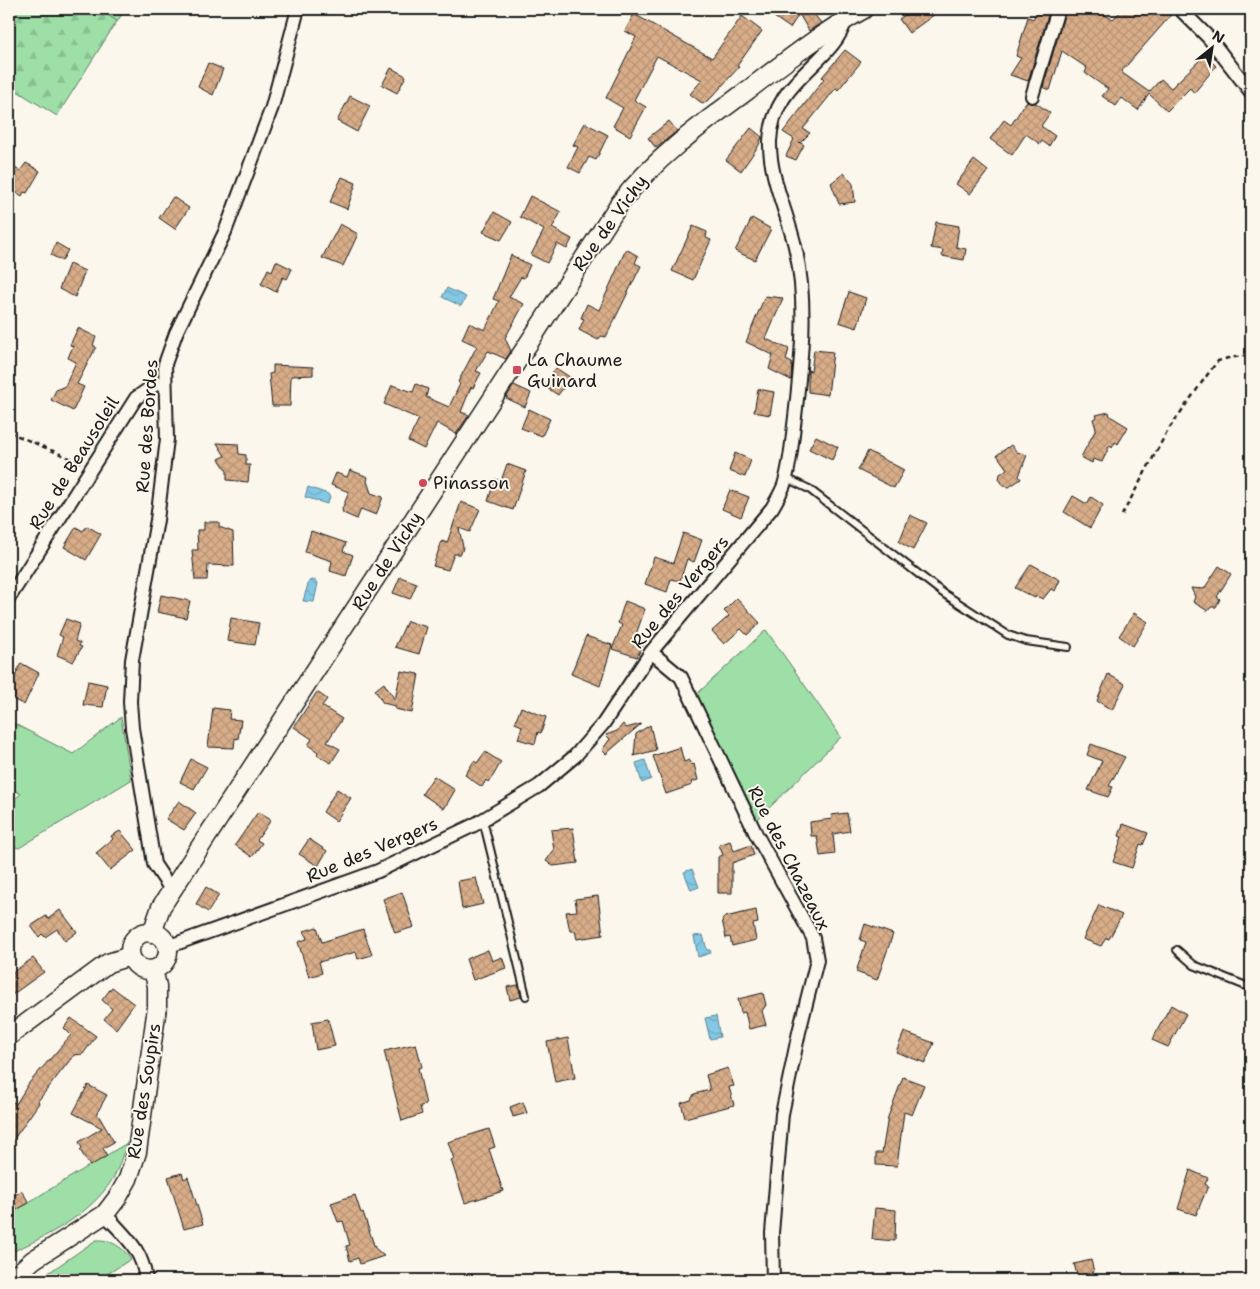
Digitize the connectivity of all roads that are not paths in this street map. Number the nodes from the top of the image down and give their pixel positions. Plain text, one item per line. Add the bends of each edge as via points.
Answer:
1 (298, 9) edge
2 (864, 9) edge
3 (1058, 9) edge
4 (1181, 9) edge
5 (846, 19) junction
6 (1251, 92) edge
7 (1032, 96) dead end
8 (164, 383) junction
9 (786, 478) junction
10 (9, 598) edge
11 (1068, 647) dead end
12 (651, 652) junction
13 (483, 820) junction
14 (173, 888) junction
15 (152, 933) junction
16 (167, 947) junction
17 (1177, 950) dead end
18 (130, 956) junction
19 (153, 970) junction
20 (1251, 988) edge
21 (526, 996) dead end
22 (9, 1036) edge
23 (105, 1214) junction
24 (33, 1260) junction
25 (9, 1267) edge
26 (11, 1280) edge
27 (146, 1280) edge
28 (773, 1280) edge

1 - 8 street, Rue des Bordes via 272,107 225,232 176,333 165,364
2 - 5 street, Rue de Vichy
3 - 7 street
4 - 6 street
5 - 9 street, Rue des Vergers via 840,34 782,100 770,140 771,169 792,231 801,272 802,352
5 - 14 street, Rue de Vichy via 808,44 660,158 620,203
8 - 10 street, Rue de Beausoleil via 156,384 136,398
8 - 14 street, Rue des Bordes via 167,439 157,520 132,660 130,702 154,864
9 - 11 lane via 809,488 942,593 1008,635
9 - 12 street, Rue des Vergers via 767,515
12 - 13 street, Rue des Vergers via 603,724 575,756 539,786
12 - 28 street, Rue des Chazeaux via 681,677 755,832 813,938 817,960 782,1114 772,1233
13 - 16 street, Rue des Vergers via 378,871
13 - 21 lane
14 - 15 street, Rue de Vichy via 161,907
15 - 16 street via 159,935
15 - 18 street via 145,933 132,941
16 - 19 street via 165,962
17 - 20 lane via 1194,965
18 - 19 street via 138,968
18 - 22 street via 108,963
19 - 23 street, Rue des Soupirs via 157,1007 137,1152 128,1179
23 - 24 street
23 - 27 street via 140,1253
24 - 25 street
24 - 26 street

